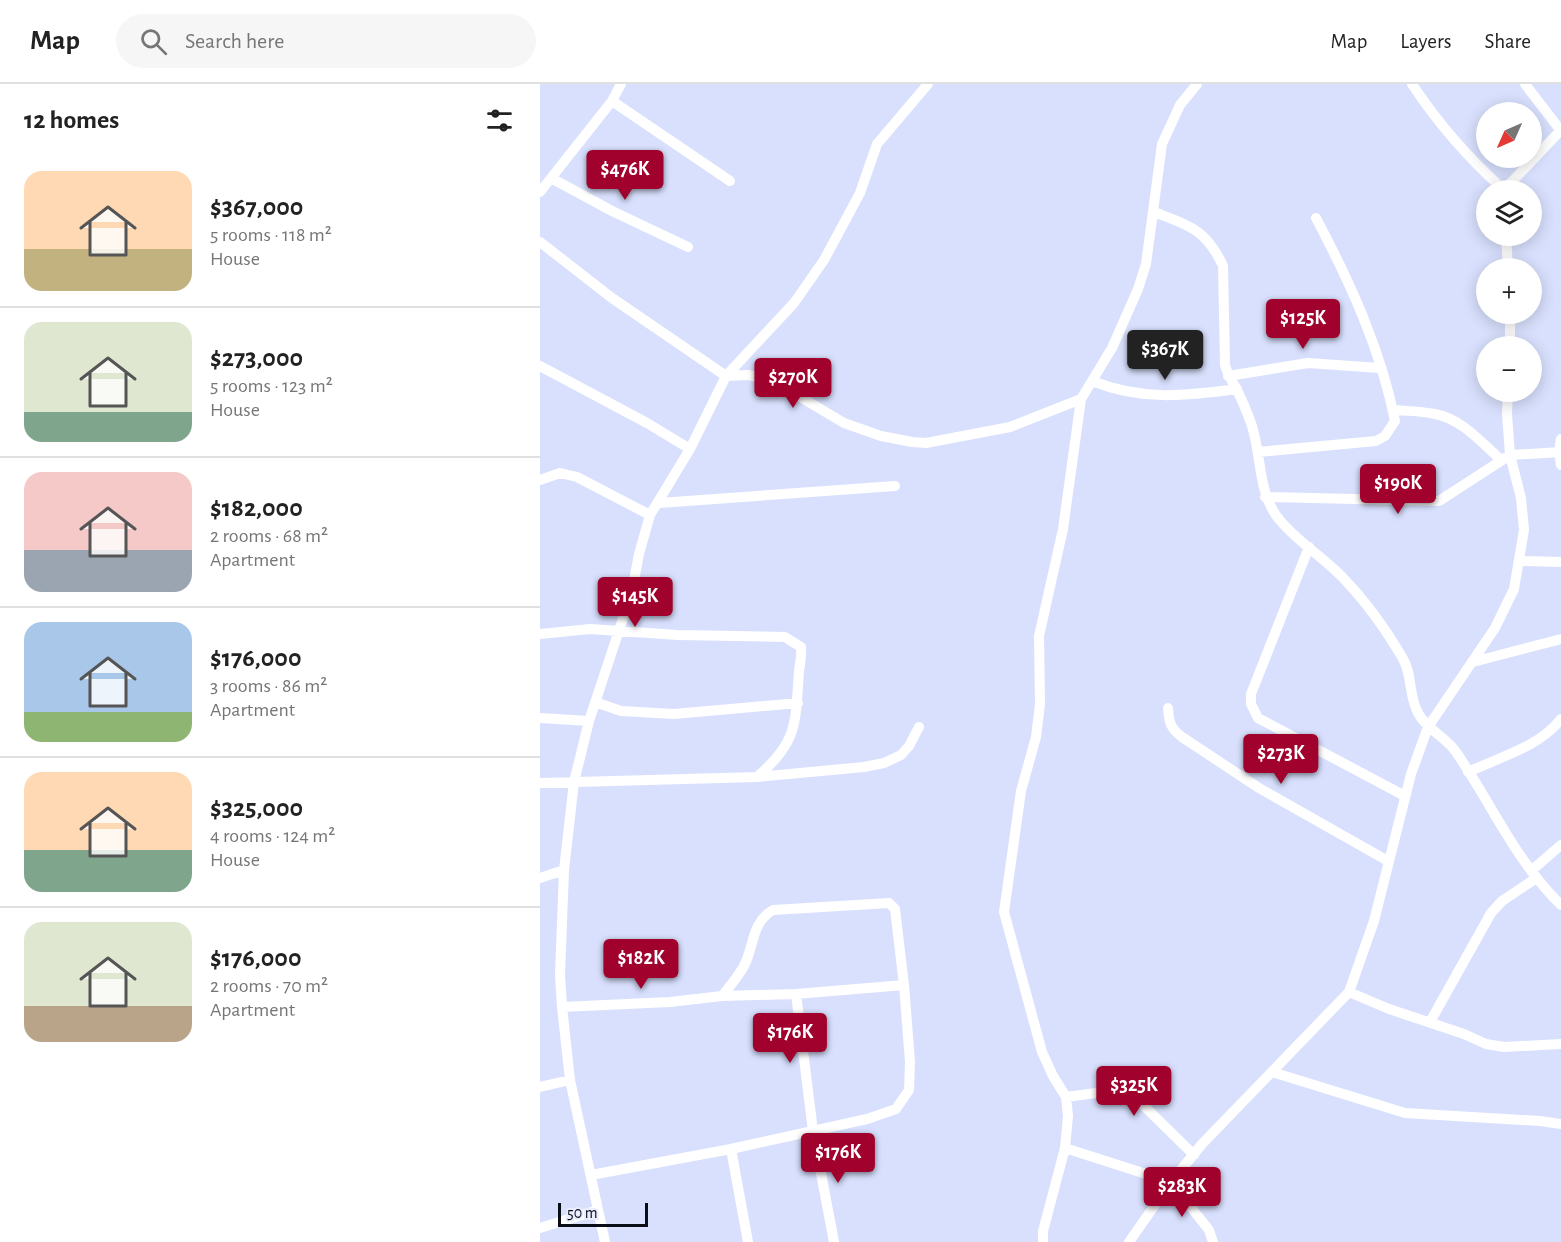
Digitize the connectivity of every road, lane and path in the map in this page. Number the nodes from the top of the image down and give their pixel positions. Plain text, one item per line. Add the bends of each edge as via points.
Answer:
1 (621, 84) edge
2 (1197, 84) edge
3 (1412, 84) edge
4 (1525, 84) edge
5 (920, 86) edge
6 (612, 101) junction
7 (1561, 130) edge
8 (551, 178) junction
9 (1493, 180) edge
10 (1514, 180) edge
11 (730, 181) dead end
12 (540, 192) edge
13 (1154, 212) junction
14 (1316, 218) dead end
15 (540, 242) edge
16 (688, 247) dead end
17 (540, 366) edge
18 (1380, 368) junction
19 (726, 376) junction
20 (1228, 376) junction
21 (1092, 381) junction
22 (1237, 389) junction
23 (1081, 399) junction
24 (1508, 402) edge
25 (1393, 410) junction
26 (1561, 439) edge
27 (690, 449) junction
28 (1258, 452) junction
29 (1560, 452) edge
30 (1505, 457) junction
31 (1561, 465) edge
32 (540, 480) edge
33 (895, 486) dead end
34 (1265, 497) junction
35 (659, 503) junction
36 (650, 515) junction
37 (1309, 547) junction
38 (1519, 561) junction
39 (1561, 562) edge
40 (619, 630) junction
41 (540, 634) edge
42 (1561, 639) edge
43 (1473, 662) junction
44 (595, 702) junction
45 (798, 703) junction
46 (1168, 708) dead end
47 (540, 718) edge
48 (1561, 719) edge
49 (589, 721) junction
50 (1428, 726) junction
51 (919, 727) dead end
52 (1468, 772) junction
53 (758, 777) junction
54 (574, 782) junction
55 (540, 783) edge
56 (1405, 796) junction
57 (1561, 845) edge
58 (1388, 861) junction
59 (564, 870) junction
60 (1533, 875) junction
61 (540, 878) edge
62 (1561, 905) edge
63 (904, 984) junction
64 (1349, 992) junction
65 (796, 994) junction
66 (722, 996) junction
67 (562, 1007) junction
68 (1430, 1022) junction
69 (1561, 1044) edge
70 (1272, 1072) junction
71 (570, 1080) junction
72 (540, 1087) edge
73 (1066, 1097) junction
74 (1561, 1124) edge
75 (813, 1131) junction
76 (1065, 1148) junction
77 (731, 1149) junction
78 (1194, 1155) junction
79 (591, 1175) junction
80 (1171, 1182) junction
81 (598, 1210) junction
82 (540, 1228) edge
83 (605, 1242) edge
84 (748, 1242) edge
85 (834, 1242) edge
86 (1043, 1242) edge
87 (1129, 1242) edge
88 (1214, 1242) edge

1 - 6 street
2 - 13 street via 1180,105 1162,144
3 - 9 street via 1446,132
4 - 7 street
5 - 19 street via 877,144 860,193 824,260 794,303
6 - 8 street
6 - 11 street
7 - 10 street
8 - 12 street
8 - 16 street
13 - 20 street via 1194,227 1217,252 1223,266
13 - 21 street via 1146,264 1134,298
14 - 18 street via 1355,296
15 - 19 street via 612,298
17 - 27 street
18 - 20 street via 1308,363
18 - 25 street
19 - 23 street via 772,380 844,423 926,443 1010,427
19 - 27 street
20 - 22 street
21 - 22 street via 1136,394 1188,396
21 - 23 street
22 - 28 street via 1252,424
23 - 73 street via 1063,529 1040,630 1036,737 1021,791 1004,912 1042,1052
24 - 30 street
25 - 28 street via 1395,421 1391,429 1376,441
25 - 30 street via 1452,419
26 - 29 street
27 - 35 street
28 - 34 street
29 - 30 street
29 - 31 street
30 - 34 street via 1439,501
30 - 38 street via 1521,498 1524,530
32 - 36 street via 560,473 577,477
33 - 35 street
34 - 37 street via 1278,518
35 - 36 street
36 - 40 street
37 - 50 street via 1345,580 1376,617 1403,658 1411,696
37 - 56 street via 1251,694 1251,704 1258,717
38 - 39 street
38 - 43 street via 1514,589
40 - 41 street
40 - 44 street
40 - 45 street via 785,637 801,647
42 - 43 street
43 - 50 street
44 - 45 street via 644,714
44 - 49 street
45 - 53 street via 786,747
46 - 58 street via 1169,723 1182,737 1259,788
47 - 49 street
48 - 52 street via 1540,739
49 - 54 street
50 - 52 street via 1455,749
50 - 56 street
51 - 53 street via 901,755 884,763
52 - 60 street
53 - 54 street
54 - 55 street
54 - 59 street
56 - 58 street
57 - 60 street
58 - 64 street via 1374,921
59 - 61 street
59 - 67 street
60 - 62 street
60 - 68 street via 1491,913
63 - 65 street
63 - 66 street via 892,904 784,909 765,914 752,939 746,963
63 - 75 street via 909,1090 896,1109
64 - 68 street
64 - 70 street
65 - 66 street
65 - 75 street
66 - 67 street
67 - 71 street
68 - 69 street via 1486,1044
70 - 74 street via 1405,1113
70 - 78 street
71 - 72 street
71 - 79 street
73 - 76 street
73 - 78 street via 1111,1091 1138,1100
75 - 77 street
75 - 85 street
76 - 80 street
76 - 86 street
77 - 79 street
77 - 84 street
78 - 80 street
79 - 81 street
80 - 87 street
80 - 88 street
81 - 82 street
81 - 83 street

